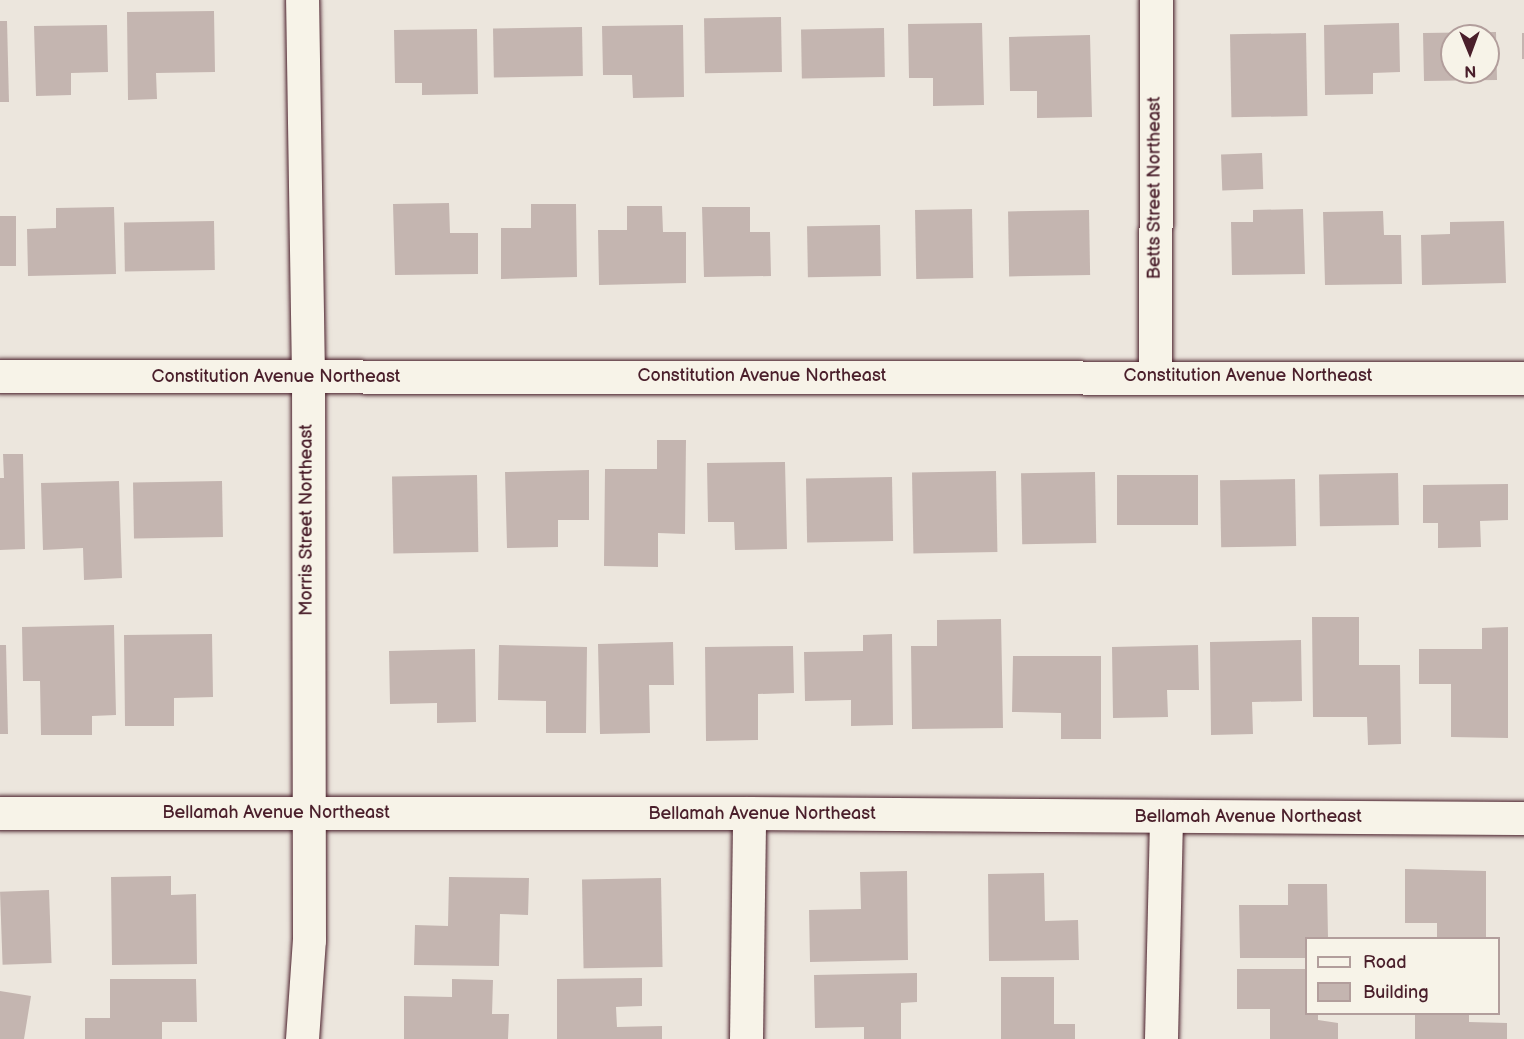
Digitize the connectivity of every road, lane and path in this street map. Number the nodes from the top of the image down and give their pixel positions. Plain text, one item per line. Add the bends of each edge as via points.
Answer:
1 (302, 0) edge
2 (1156, 0) edge
3 (0, 376) edge
4 (1155, 376) junction
5 (308, 377) junction
6 (1524, 378) edge
7 (0, 813) edge
8 (307, 813) junction
9 (749, 813) junction
10 (1166, 817) junction
11 (1524, 818) edge
12 (302, 1039) edge
13 (746, 1039) edge
14 (1161, 1039) edge

1 - 5 street, Morris Street Northeast
2 - 4 street, Betts Street Northeast
3 - 5 street, Constitution Avenue Northeast
4 - 5 street, Constitution Avenue Northeast
4 - 6 street, Constitution Avenue Northeast
5 - 8 street, Morris Street Northeast
7 - 8 street, Bellamah Avenue Northeast
8 - 9 street, Bellamah Avenue Northeast
8 - 12 street, Morris Street Northeast via 309,939
9 - 10 street, Bellamah Avenue Northeast
9 - 13 street
10 - 11 street, Bellamah Avenue Northeast
10 - 14 street

